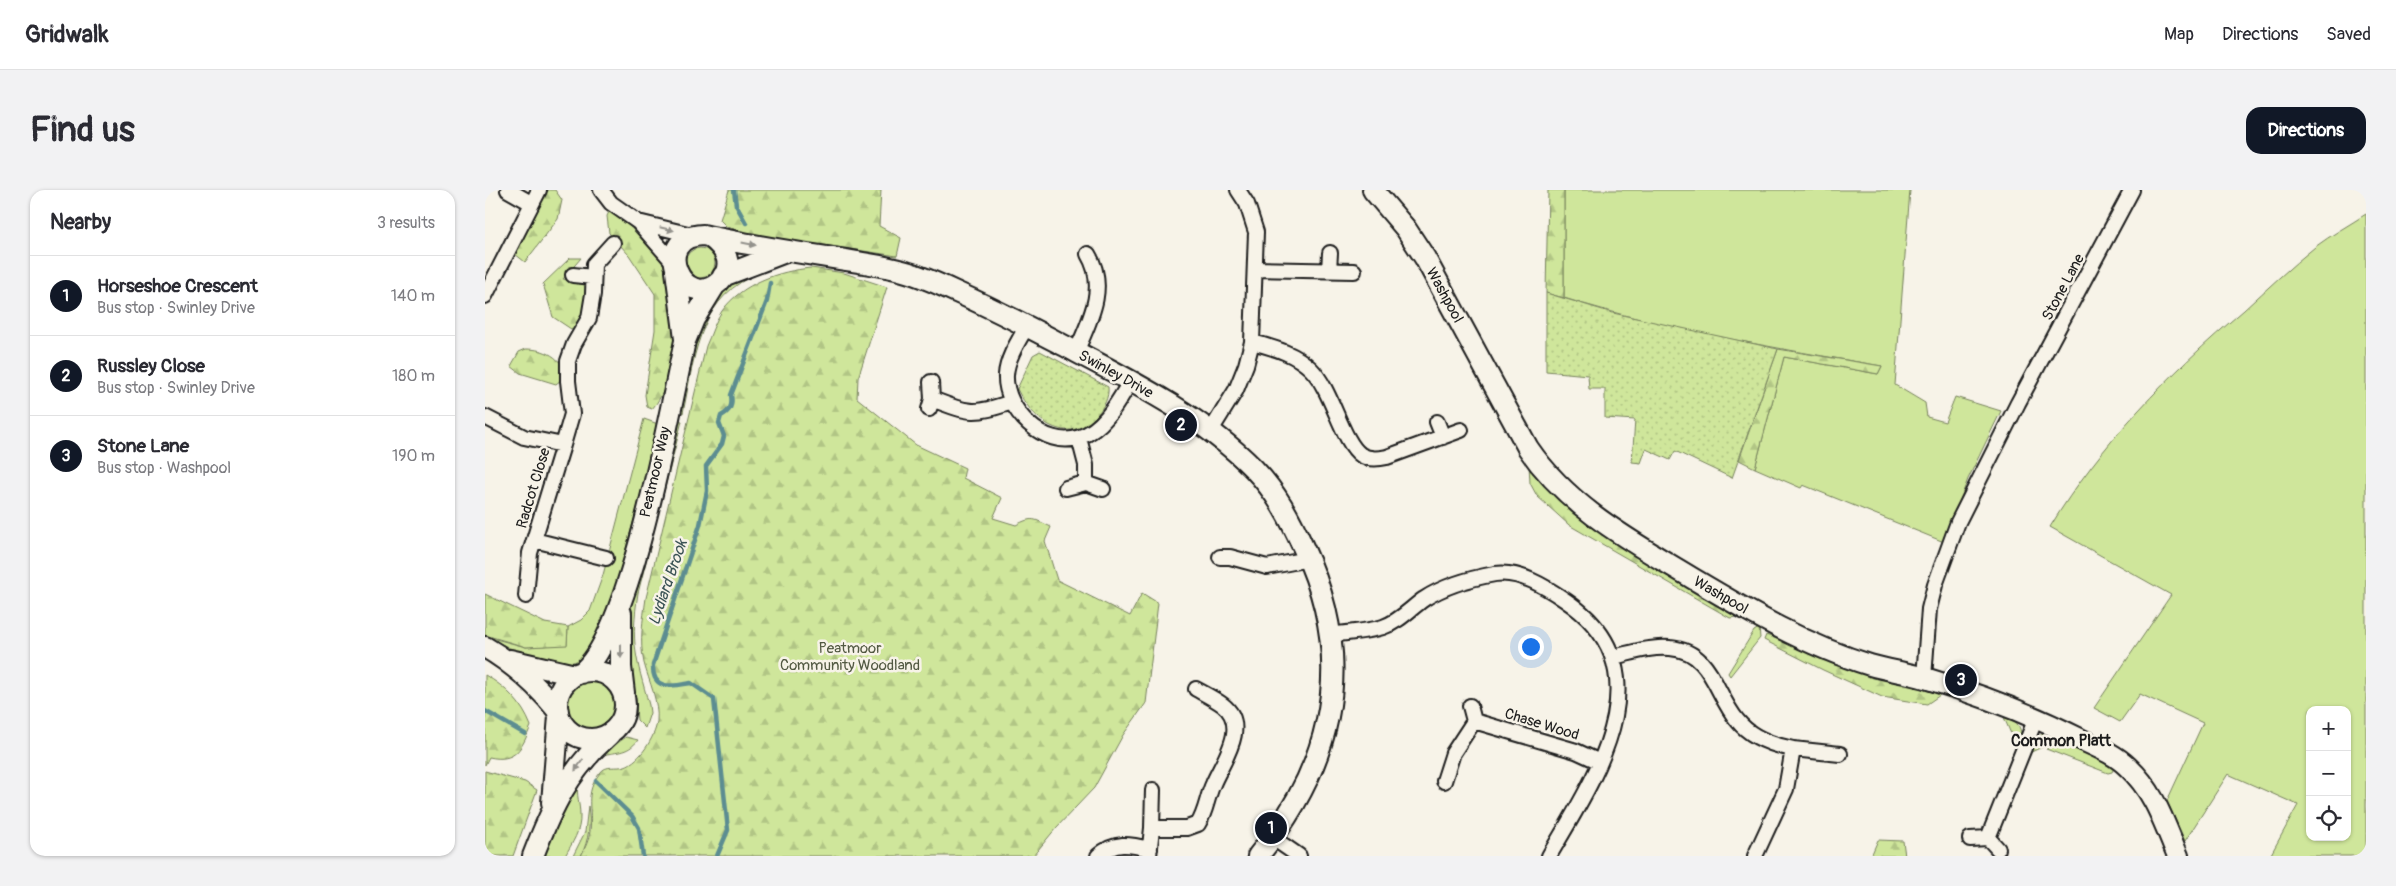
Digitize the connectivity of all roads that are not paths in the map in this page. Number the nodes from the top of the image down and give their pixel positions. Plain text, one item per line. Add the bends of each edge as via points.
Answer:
1 (508, 190) edge
2 (539, 190) edge
3 (601, 190) edge
4 (1238, 190) edge
5 (1373, 190) edge
6 (2132, 190) edge
7 (531, 204) junction
8 (638, 222) junction
9 (703, 236) junction
10 (613, 243) dead end
11 (788, 251) junction
12 (1330, 253) dead end
13 (1088, 254) dead end
14 (675, 267) junction
15 (1255, 269) junction
16 (1329, 270) junction
17 (1353, 271) dead end
18 (573, 275) dead end
19 (593, 277) junction
20 (719, 281) junction
21 (485, 296) edge
22 (1027, 326) junction
23 (685, 340) junction
24 (1252, 342) junction
25 (1076, 352) junction
26 (931, 382) dead end
27 (1130, 382) junction
28 (1012, 402) junction
29 (486, 421) edge
30 (1437, 422) dead end
31 (1461, 430) dead end
32 (1210, 432) junction
33 (1443, 437) junction
34 (1079, 438) junction
35 (563, 445) junction
36 (1086, 483) junction
37 (1066, 488) dead end
38 (1103, 489) dead end
39 (534, 540) junction
40 (1220, 557) dead end
41 (606, 558) dead end
42 (1309, 559) junction
43 (526, 596) dead end
44 (621, 603) junction
45 (1331, 635) junction
46 (485, 647) edge
47 (1613, 657) junction
48 (506, 659) junction
49 (578, 674) junction
50 (1924, 678) junction
51 (1196, 689) dead end
52 (625, 699) junction
53 (1469, 706) dead end
54 (558, 714) junction
55 (2036, 718) junction
56 (1474, 721) junction
57 (613, 731) junction
58 (1793, 749) junction
59 (1840, 754) dead end
60 (1600, 762) junction
61 (1444, 781) dead end
62 (1153, 790) dead end
63 (551, 810) junction
64 (1153, 828) junction
65 (1273, 838) junction
66 (1988, 838) junction
67 (1970, 839) dead end
68 (1998, 849) dead end
69 (1149, 852) edge
70 (533, 856) edge
71 (1098, 856) edge
72 (1258, 856) edge
73 (1299, 856) edge
74 (1549, 856) edge
75 (1755, 856) edge
76 (2178, 856) edge

1 - 7 street
2 - 7 street
3 - 8 street via 611,202
4 - 15 street via 1247,204 1256,232
5 - 50 street, Washpool via 1406,229 1425,258 1528,448 1572,500 1630,541 1787,631 1851,658
6 - 50 street, Stone Lane via 2017,403 1958,522 1929,609
7 - 21 street
8 -> 9 street
8 - 14 street
9 -> 11 street, Swinley Drive
9 - 14 street via 683,242 678,248
9 - 20 street via 722,246 726,253 727,269
10 - 19 street, Radcot Close via 594,264
11 - 20 street
11 - 22 street, Swinley Drive via 903,270
12 - 16 street
13 - 25 street via 1095,268 1098,291
14 - 20 street via 691,287 699,288
14 - 23 street, Peatmoor Way
15 - 16 street
15 - 24 street
16 - 17 street
18 - 19 street
19 - 35 street, Radcot Close via 589,318 568,361 572,414
20 - 23 street, Peatmoor Way via 694,319
22 - 25 street, Swinley Drive
22 - 28 street via 1011,355 1006,372
23 - 44 street, Peatmoor Way via 641,534
24 - 32 street via 1236,390
24 - 33 street via 1288,353 1312,370 1327,392 1351,445 1362,456 1387,457
25 - 27 street, Swinley Drive
26 - 28 street via 931,404 977,413
27 - 32 street, Swinley Drive
27 - 34 street via 1107,417
28 - 34 street via 1025,420 1042,432 1061,439
29 - 35 street, Radcot Close via 524,437
30 - 33 street
31 - 33 street
32 - 42 street, Swinley Drive via 1268,485 1285,508
34 - 36 street via 1086,465
35 - 39 street, Radcot Close
36 - 37 street
36 - 38 street
39 - 41 street, Radcot Close
39 - 43 street, Radcot Close via 528,561
40 - 42 street via 1267,567
42 - 45 street, Swinley Drive via 1318,581
44 - 49 street, Peatmoor Way via 600,651 590,666
44 -> 52 street, Peatmoor Way via 621,668
45 - 47 street via 1384,627 1435,593 1474,579 1505,573 1528,580 1580,610 1600,630
45 - 65 street, Swinley Drive via 1331,692 1323,740 1298,801
46 - 48 street
47 - 58 street via 1664,648 1694,656 1713,675 1728,708 1746,730 1773,744
47 - 60 street via 1618,699 1609,741
48 - 49 street
48 - 54 street via 536,686
49 - 52 street via 596,672 609,676
49 - 54 street via 561,690
50 - 55 street, Washpool
51 - 64 street via 1229,712 1234,728 1231,749 1213,782 1198,824 1187,828
52 - 57 street via 622,720
53 - 56 street
54 - 57 street via 568,730 580,737 594,739
54 - 63 street
55 - 66 street
55 - 76 street, Washpool via 2127,765 2146,786 2159,808
56 - 60 street, Chase Wood via 1576,750
56 - 61 street via 1453,753
57 -> 63 street via 581,761
58 - 59 street
58 - 75 street via 1786,789
60 - 74 street
62 - 64 street
63 - 70 street
64 - 69 street
65 - 72 street, Swinley Drive
65 - 73 street
66 - 67 street
66 - 68 street
69 - 71 street via 1119,844 1108,847

